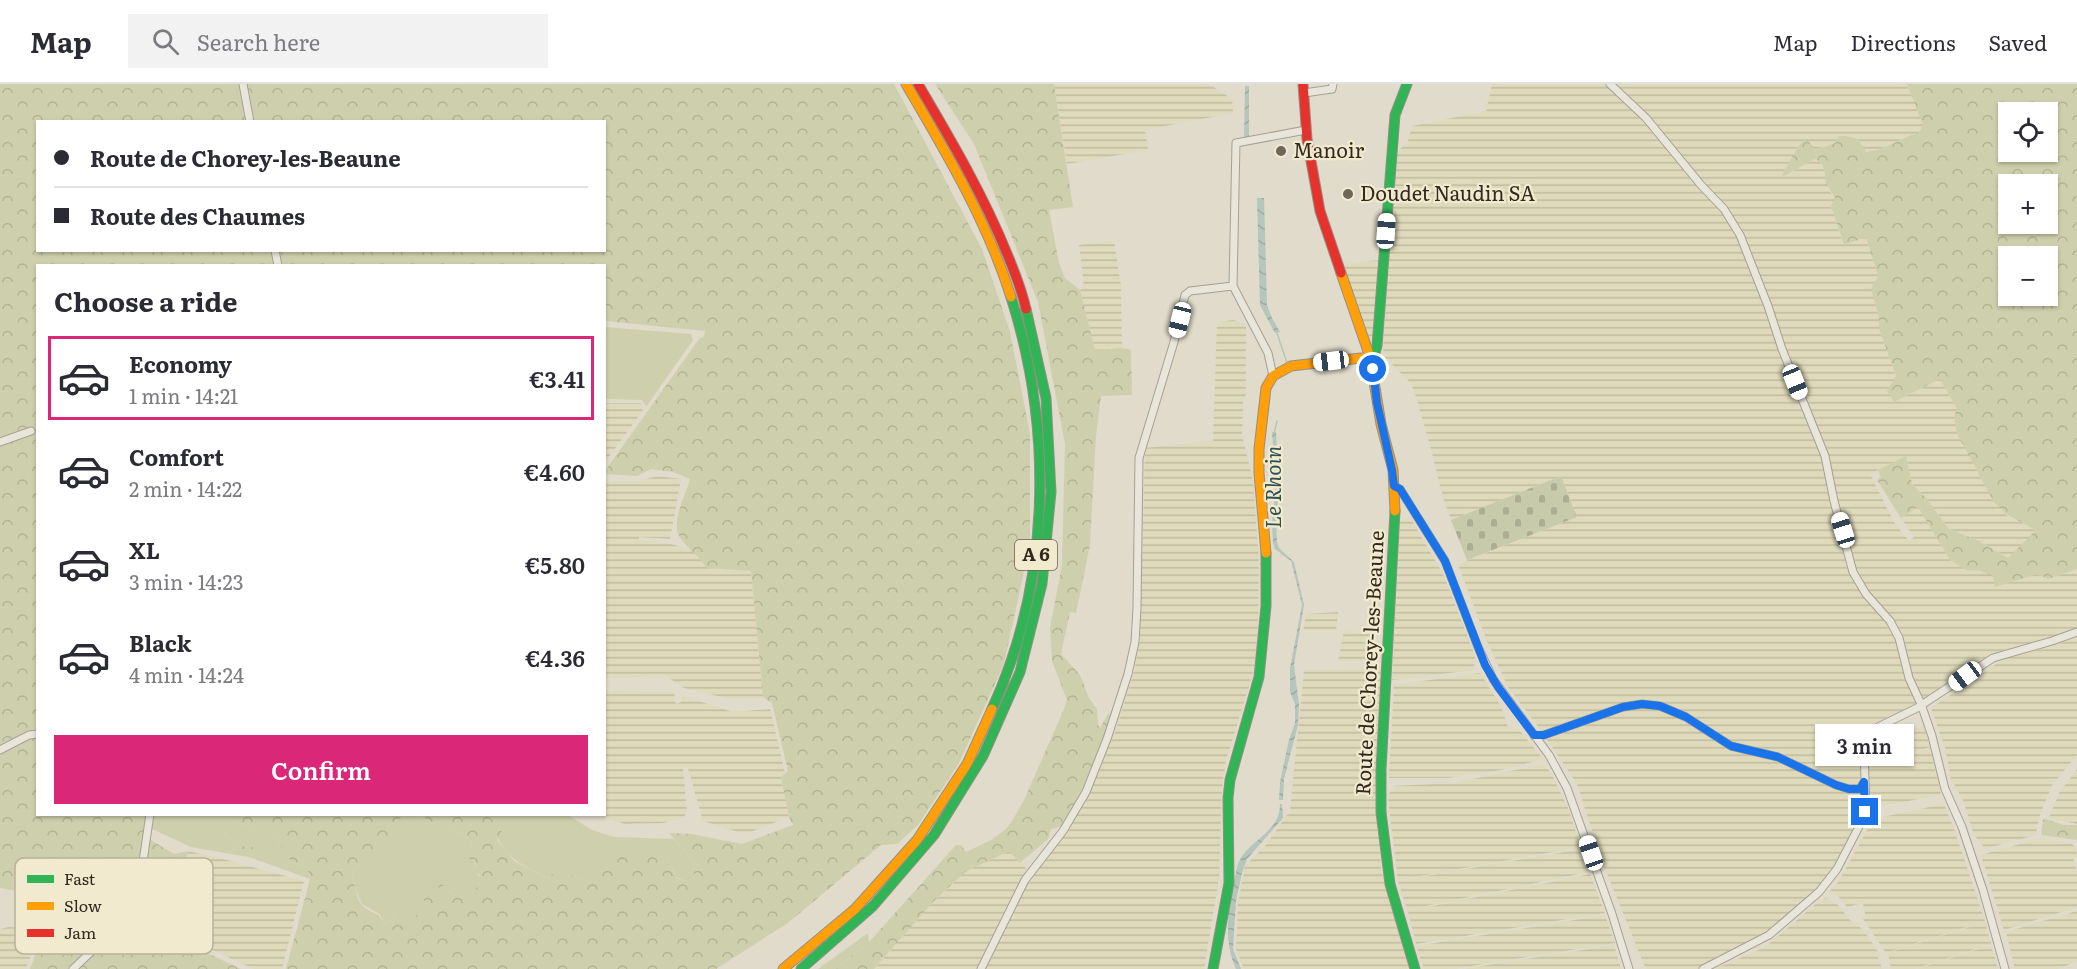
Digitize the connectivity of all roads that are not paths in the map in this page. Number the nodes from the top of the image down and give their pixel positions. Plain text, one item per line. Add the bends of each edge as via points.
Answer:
1 (243, 84) edge
2 (906, 84) edge
3 (918, 84) edge
4 (1334, 84) edge
5 (1407, 84) edge
6 (1610, 84) edge
7 (1303, 89) edge
8 (250, 120) edge
9 (1306, 130) junction
10 (1233, 286) junction
11 (1370, 357) junction
12 (1273, 376) junction
13 (31, 431) dead end
14 (0, 442) edge
15 (1394, 486) junction
16 (2077, 632) edge
17 (1921, 704) junction
18 (36, 734) edge
19 (1534, 735) junction
20 (0, 750) edge
21 (1864, 782) junction
22 (150, 816) edge
23 (143, 858) edge
24 (89, 954) edge
25 (73, 969) edge
26 (783, 969) edge
27 (801, 969) edge
28 (981, 969) edge
29 (1213, 969) edge
30 (1415, 969) edge
31 (1629, 969) edge
32 (1703, 969) edge
33 (2005, 969) edge

1 - 8 street
2 - 26 main road, A 6 via 981,221 1019,321 1032,379 1039,438 1036,557 1023,625 1003,689 950,796 908,854 868,898
3 - 27 main road, A 6 via 990,216 1029,318 1049,430 1051,485 1046,558 1021,669 994,737 964,791 931,841 889,891
4 - 7 street via 1332,89
5 - 11 main road via 1395,115 1377,346
6 - 17 street via 1646,118 1725,209 1740,235 1825,456 1853,572 1895,629
7 - 9 main road, Route de Chorey-les-Beaune
9 - 10 street via 1239,143
9 - 11 main road, Route de Chorey-les-Beaune via 1322,218
10 - 12 street via 1268,353
10 - 28 street via 1190,291 1185,295 1139,458 1137,620 1128,674 1086,792 1063,831 1025,880
11 - 12 main road via 1292,366
11 - 15 main road, Route de Chorey-les-Beaune
12 - 29 main road via 1266,388 1259,449 1267,594 1259,677 1230,780 1227,893
13 - 14 street
15 - 19 street via 1400,489 1445,561 1485,665
15 - 30 main road, Route de Chorey-les-Beaune via 1380,806 1390,884
16 - 17 street via 1993,658
17 - 21 street via 1870,734 1864,750
17 - 33 street
18 - 20 street
19 - 21 street via 1544,735 1623,707 1650,704 1686,717 1731,746 1784,759 1836,785 1860,789
19 - 31 street via 1567,788
21 - 32 street via 1864,817 1827,884 1769,935
22 - 23 street
24 - 25 street

